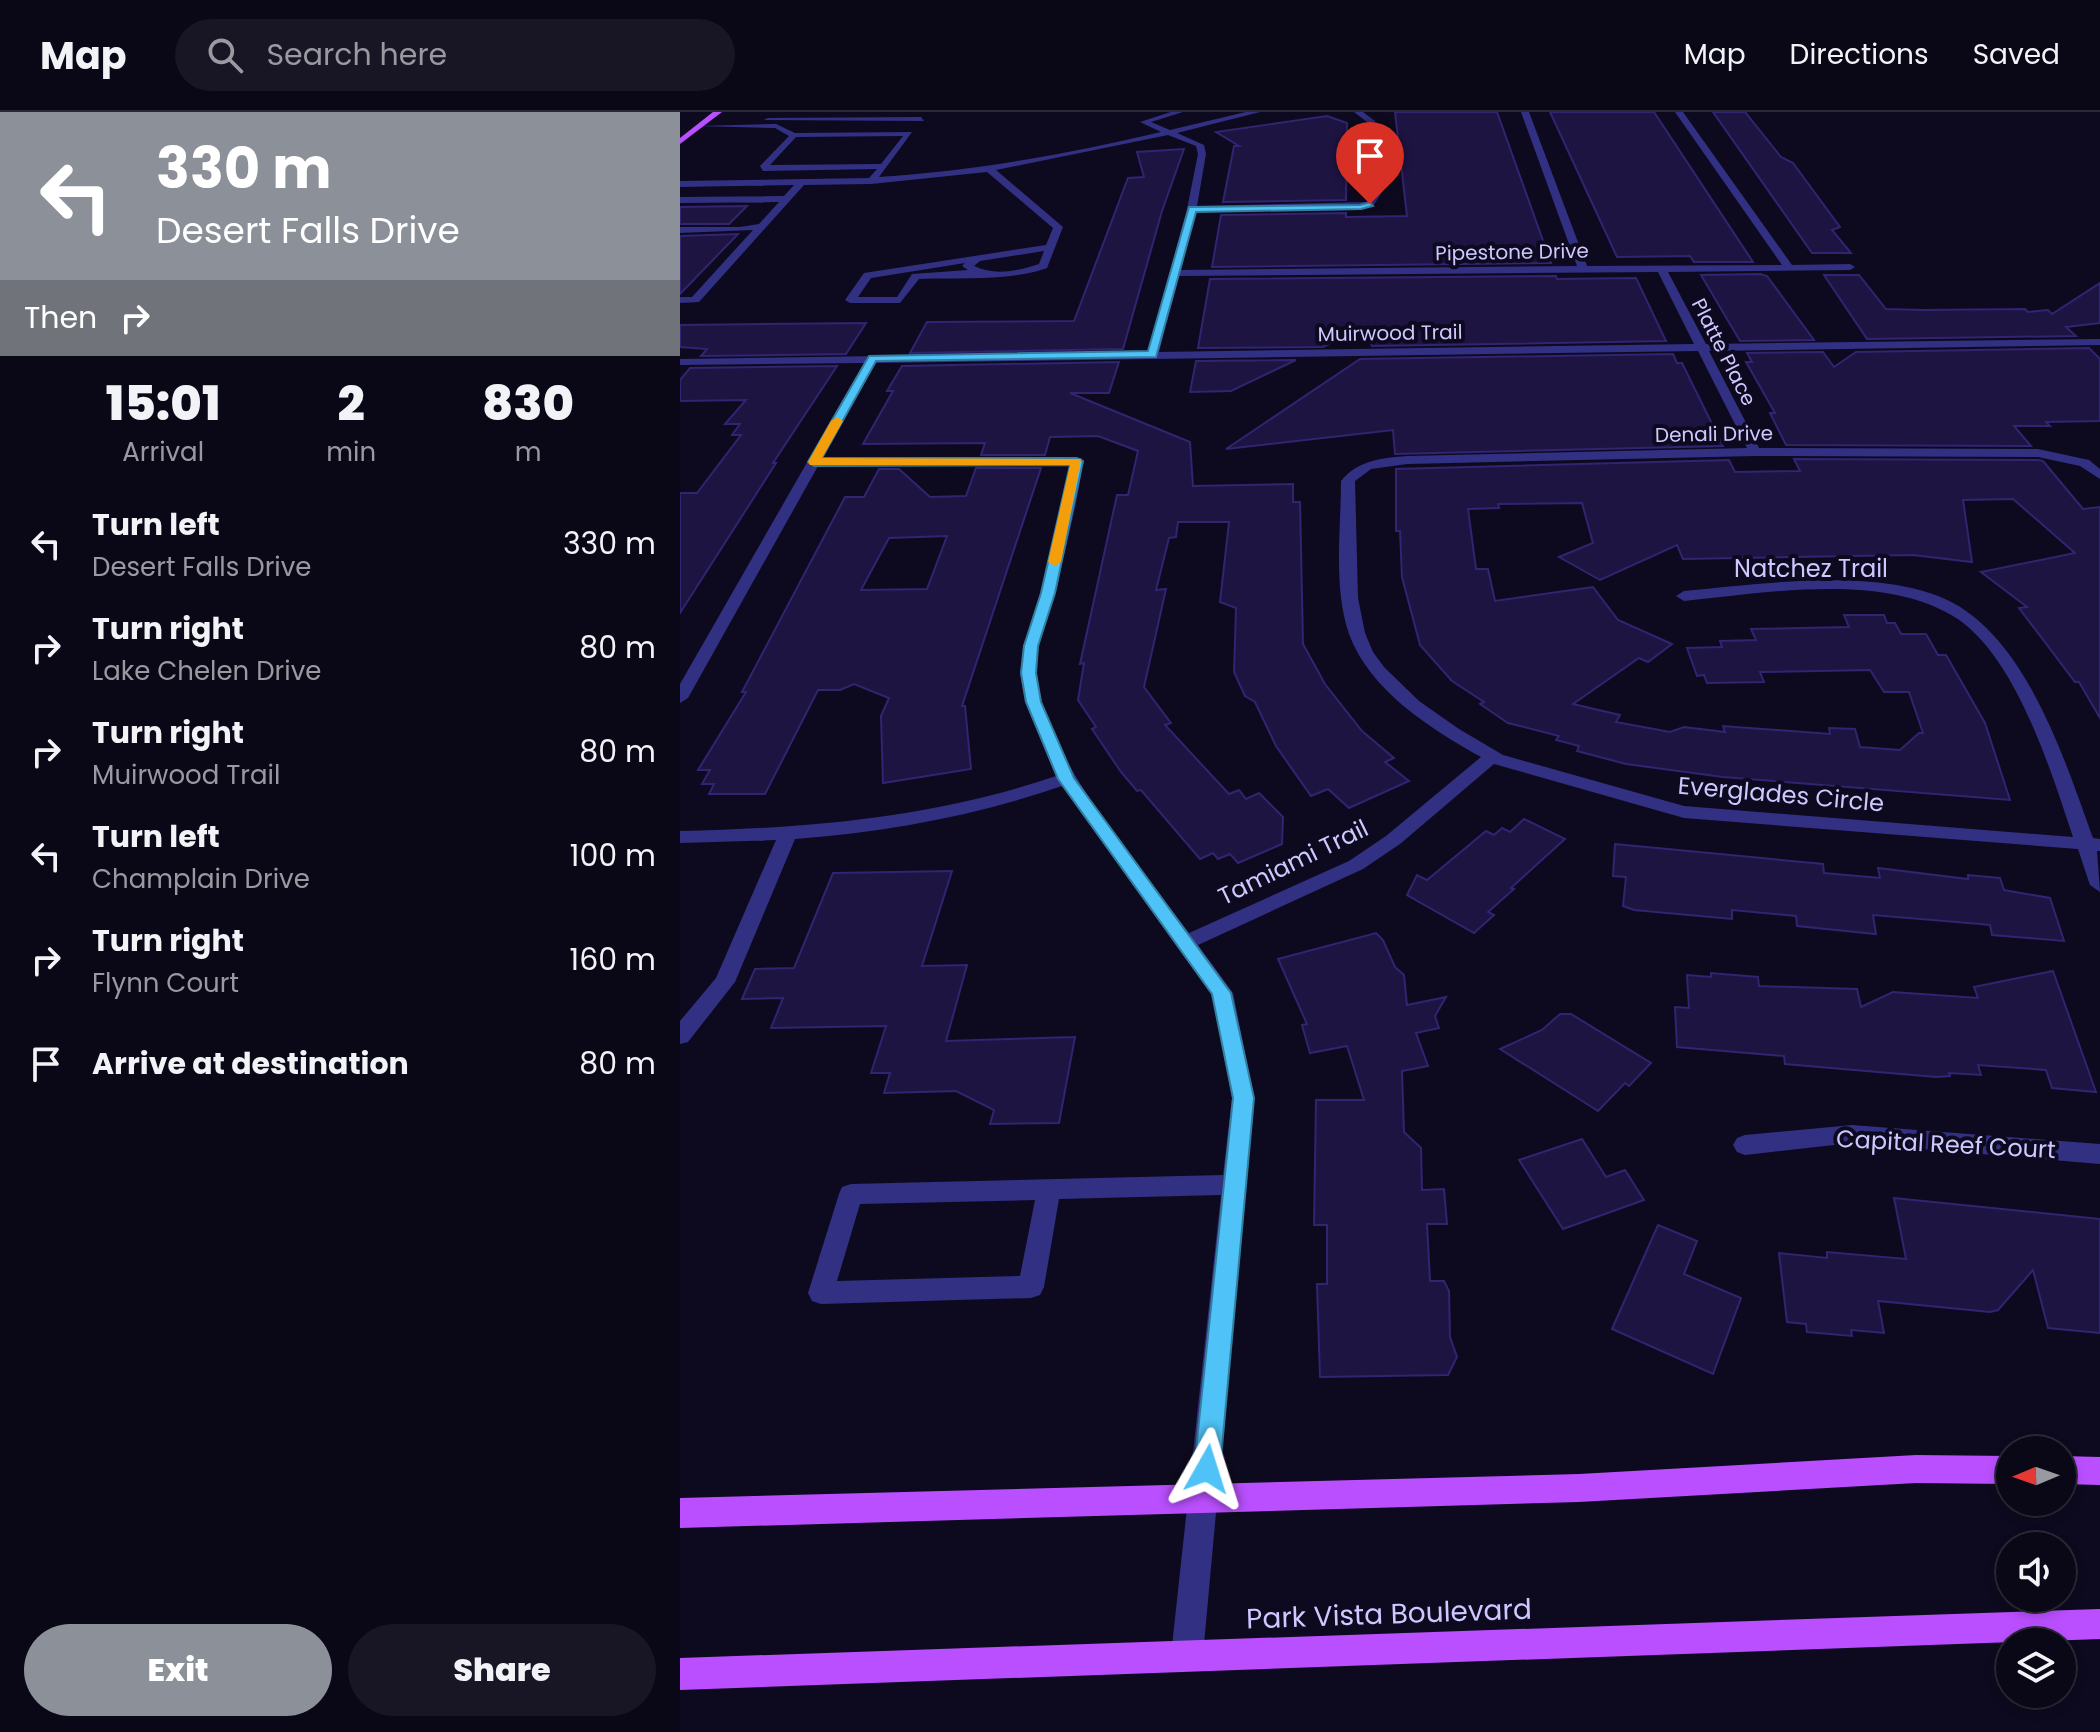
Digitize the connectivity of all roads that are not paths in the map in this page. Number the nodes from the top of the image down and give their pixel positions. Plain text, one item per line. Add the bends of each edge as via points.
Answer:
1 (718, 112) edge
2 (777, 112) edge
3 (803, 112) edge
4 (1179, 112) edge
5 (1256, 112) edge
6 (1358, 112) edge
7 (1525, 112) edge
8 (1679, 112) edge
9 (924, 115) edge
10 (795, 120) junction
11 (765, 123) junction
12 (700, 126) junction
13 (1168, 132) junction
14 (909, 134) junction
15 (794, 135) junction
16 (874, 135) junction
17 (680, 142) edge
18 (865, 145) dead end
19 (856, 156) dead end
20 (847, 166) junction
21 (883, 166) junction
22 (989, 169) junction
23 (871, 181) junction
24 (801, 183) junction
25 (680, 184) edge
26 (787, 199) junction
27 (680, 200) edge
28 (1192, 209) junction
29 (762, 226) junction
30 (680, 230) edge
31 (1050, 247) junction
32 (977, 258) junction
33 (1789, 267) junction
34 (1850, 267) dead end
35 (1661, 268) junction
36 (1583, 269) junction
37 (977, 273) junction
38 (1175, 273) junction
39 (680, 300) edge
40 (2100, 342) edge
41 (1701, 347) junction
42 (1153, 354) junction
43 (872, 358) junction
44 (680, 362) edge
45 (1755, 452) junction
46 (814, 462) junction
47 (1367, 467) joint
48 (2100, 475) edge
49 (1684, 596) dead end
50 (680, 698) edge
51 (1492, 757) junction
52 (1066, 779) junction
53 (787, 836) junction
54 (680, 837) edge
55 (2092, 844) edge
56 (2100, 885) edge
57 (1185, 943) junction
58 (680, 1036) edge
59 (1745, 1145) dead end
60 (2100, 1154) edge
61 (1235, 1185) junction
62 (1049, 1189) junction
63 (1996, 1470) edge
64 (2076, 1470) edge
65 (2100, 1471) edge
66 (1204, 1498) junction
67 (680, 1513) edge
68 (2100, 1624) edge
69 (1187, 1655) junction
70 (680, 1674) edge

1 - 12 main road
2 - 11 street
3 - 10 street
4 - 13 street via 1144,122
5 - 13 street
6 - 28 street via 1371,121 1377,194 1370,204
7 - 36 street
8 - 33 street
9 - 10 street
9 - 14 street
10 - 11 street
11 - 12 street
11 - 15 street
12 - 17 main road
13 - 22 street
13 - 28 street via 1200,145
14 - 16 street
14 - 21 street
15 - 16 street
15 - 20 street via 763,168
16 - 18 street
19 - 20 street
20 - 21 street
21 - 23 street
22 - 23 street
22 - 31 street via 1058,227
23 - 24 street
24 - 25 street
24 - 26 street
26 - 27 street
26 - 29 street
28 - 38 street
29 - 30 street
29 - 39 street via 695,300
31 - 32 street
31 - 37 street via 1043,266 1029,271
32 - 37 street via 967,266
32 - 37 street via 868,275 850,300 900,300 916,276
33 - 34 street, Pipestone Drive
33 - 35 street, Pipestone Drive
35 - 36 street, Pipestone Drive
35 - 41 street, Platte Place
36 - 38 street, Pipestone Drive
38 - 42 street
40 - 41 street, Muirwood Trail
41 - 42 street, Muirwood Trail
41 - 45 street, Platte Place
42 - 43 street, Muirwood Trail
43 - 44 street, Muirwood Trail
43 - 46 street
45 - 47 street, Denali Drive via 1407,460
45 - 48 street, Denali Drive via 2015,452 2063,457
46 - 50 street
46 - 52 street via 1077,461 1028,673 1033,702
47 - 51 street, Everglades Circle via 1348,481 1356,633 1367,658 1389,683
49 - 55 street, Natchez Trail via 1776,588 1881,588 1929,598 1961,614 1987,638 2024,691
51 - 55 street, Everglades Circle via 1684,812
51 - 57 street, Tamiami Trail via 1356,865
52 - 53 street via 915,822
52 - 57 street
53 - 54 street
53 - 58 street via 725,982
55 - 56 street, Natchez Trail
57 - 61 street via 1222,993 1243,1098
59 - 60 street, Capital Reef Court via 1852,1134
61 - 62 street
61 - 66 street
62 - 62 street via 851,1194 821,1293 1031,1287
63 - 66 main road
64 - 65 main road
66 - 67 main road
66 - 69 street
68 - 69 main road, Park Vista Boulevard
69 - 70 main road, Park Vista Boulevard

